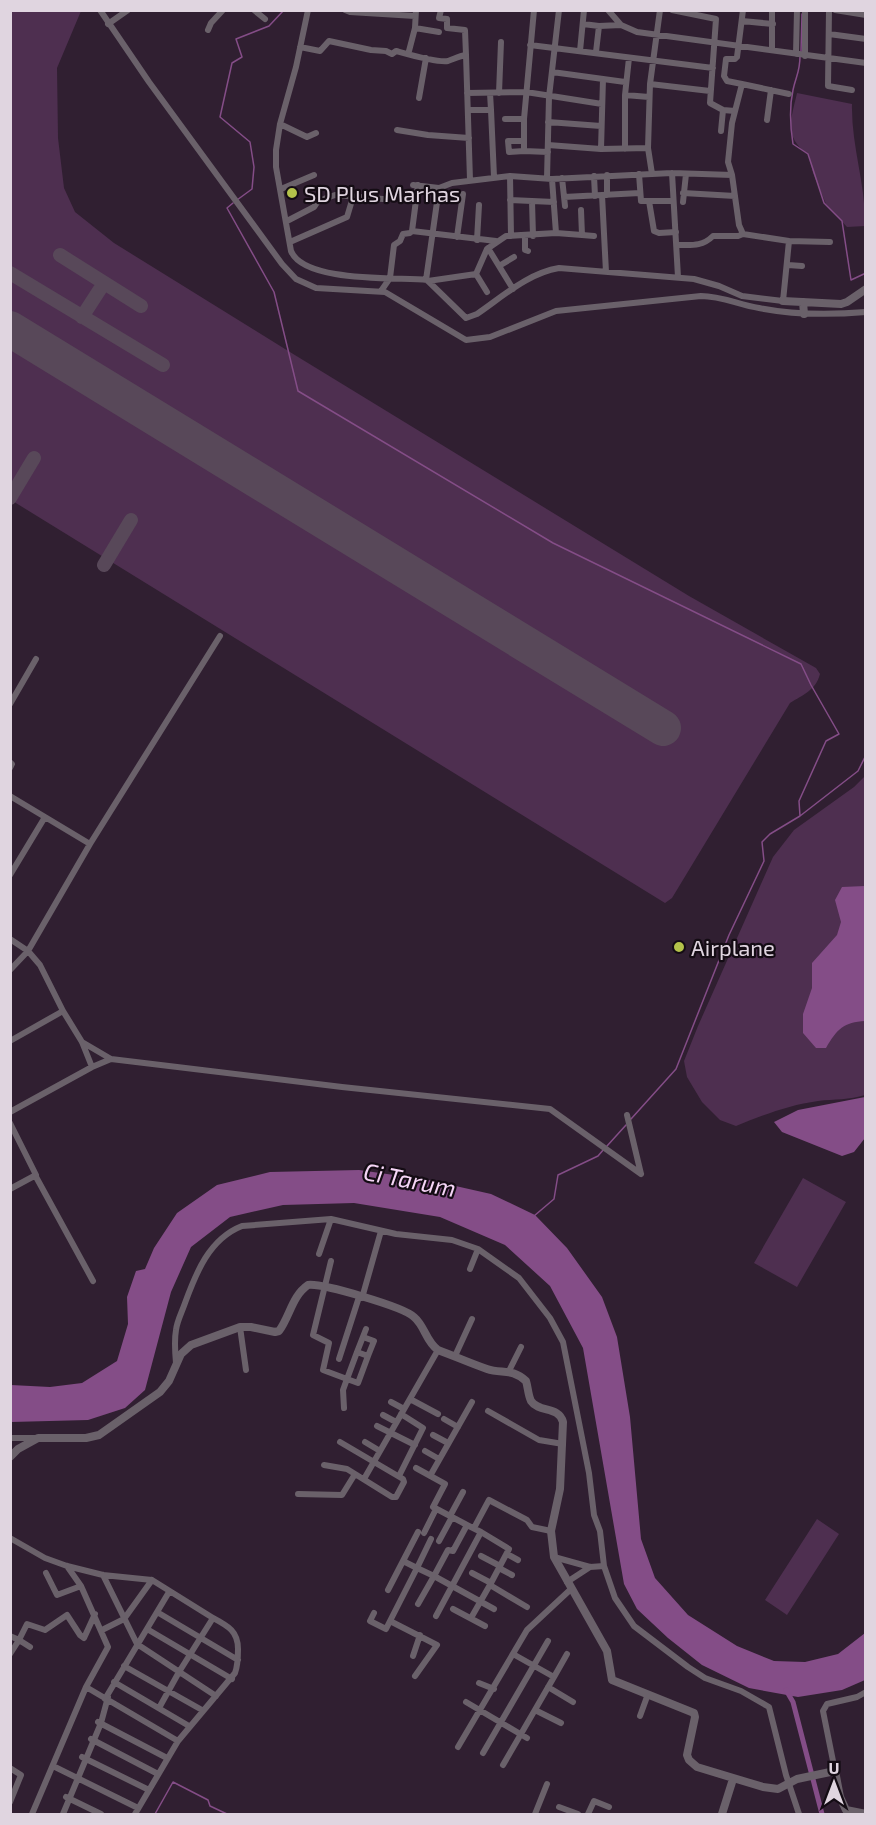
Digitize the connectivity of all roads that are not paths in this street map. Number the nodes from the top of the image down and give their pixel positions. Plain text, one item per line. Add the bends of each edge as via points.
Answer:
1 (100, 10) edge
2 (128, 10) edge
3 (223, 10) edge
4 (254, 10) edge
5 (308, 10) edge
6 (345, 10) edge
7 (441, 10) edge
8 (534, 10) edge
9 (559, 10) edge
10 (584, 10) edge
11 (608, 10) edge
12 (660, 10) edge
13 (672, 10) edge
14 (743, 10) edge
15 (772, 10) edge
16 (797, 10) edge
17 (805, 10) edge
18 (829, 10) edge
19 (835, 10) edge
20 (415, 13) edge
21 (866, 15) edge
22 (265, 19) dead end
23 (742, 21) junction
24 (108, 24) junction
25 (583, 24) junction
26 (772, 24) junction
27 (621, 25) junction
28 (599, 26) junction
29 (415, 28) junction
30 (208, 30) dead end
31 (439, 32) dead end
32 (829, 34) junction
33 (656, 35) junction
34 (866, 39) edge
35 (501, 42) dead end
36 (714, 42) junction
37 (530, 45) junction
38 (739, 46) junction
39 (300, 47) junction
40 (555, 49) junction
41 (772, 50) junction
42 (409, 51) dead end
43 (580, 51) junction
44 (596, 52) junction
45 (466, 55) junction
46 (801, 55) junction
47 (426, 58) junction
48 (629, 58) junction
49 (829, 58) junction
50 (653, 60) junction
51 (866, 63) edge
52 (713, 68) junction
53 (552, 72) junction
54 (603, 79) junction
55 (626, 82) junction
56 (650, 84) junction
57 (742, 84) junction
58 (771, 90) junction
59 (852, 90) dead end
60 (710, 91) junction
61 (526, 92) junction
62 (467, 93) junction
63 (490, 93) junction
64 (499, 93) junction
65 (789, 94) dead end
66 (625, 95) junction
67 (549, 97) junction
68 (649, 97) junction
69 (419, 98) dead end
70 (602, 104) junction
71 (468, 110) junction
72 (491, 110) junction
73 (723, 110) junction
74 (735, 111) junction
75 (505, 119) dead end
76 (524, 119) junction
77 (767, 120) dead end
78 (548, 122) junction
79 (280, 124) junction
80 (602, 126) junction
81 (397, 130) dead end
82 (721, 131) dead end
83 (316, 133) dead end
84 (469, 138) junction
85 (524, 141) junction
86 (648, 148) junction
87 (548, 149) junction
88 (601, 149) junction
89 (625, 149) junction
90 (524, 152) junction
91 (672, 173) junction
92 (639, 174) junction
93 (652, 174) junction
94 (686, 174) junction
95 (314, 175) dead end
96 (606, 175) junction
97 (732, 175) junction
98 (510, 176) junction
99 (594, 176) junction
100 (494, 177) junction
101 (562, 178) junction
102 (550, 179) junction
103 (470, 180) junction
104 (440, 188) junction
105 (281, 189) junction
106 (640, 193) junction
107 (683, 193) junction
108 (463, 194) dead end
109 (601, 195) junction
110 (735, 196) junction
111 (353, 197) junction
112 (564, 197) junction
113 (383, 200) dead end
114 (510, 200) junction
115 (532, 201) junction
116 (649, 201) junction
117 (674, 201) junction
118 (554, 202) junction
119 (683, 202) dead end
120 (479, 206) dead end
121 (565, 206) dead end
122 (581, 210) dead end
123 (287, 221) junction
124 (412, 231) junction
125 (676, 232) junction
126 (555, 233) junction
127 (431, 234) junction
128 (743, 234) junction
129 (582, 235) junction
130 (511, 236) junction
131 (525, 236) junction
132 (533, 236) junction
133 (594, 236) dead end
134 (457, 237) junction
135 (477, 240) junction
136 (496, 241) junction
137 (789, 241) junction
138 (290, 242) junction
139 (830, 242) dead end
140 (677, 245) junction
141 (488, 248) junction
142 (528, 250) dead end
143 (514, 257) dead end
144 (788, 265) junction
145 (500, 266) junction
146 (802, 266) dead end
147 (606, 272) junction
148 (476, 274) junction
149 (678, 277) junction
150 (390, 278) junction
151 (427, 280) junction
152 (513, 289) junction
153 (866, 289) edge
154 (381, 291) junction
155 (487, 292) dead end
156 (783, 301) junction
157 (803, 302) junction
158 (866, 312) edge
159 (804, 314) junction
160 (219, 636) dead end
161 (36, 659) dead end
162 (10, 704) edge
163 (10, 762) edge
164 (10, 768) edge
165 (10, 796) edge
166 (45, 817) junction
167 (90, 844) junction
168 (10, 875) edge
169 (10, 939) edge
170 (28, 951) junction
171 (10, 970) edge
172 (63, 1011) junction
173 (10, 1041) edge
174 (82, 1042) junction
175 (111, 1059) junction
176 (92, 1067) junction
177 (10, 1112) edge
178 (627, 1115) dead end
179 (10, 1123) edge
180 (35, 1175) junction
181 (10, 1189) edge
182 (331, 1219) junction
183 (381, 1231) junction
184 (478, 1249) junction
185 (319, 1254) dead end
186 (331, 1261) dead end
187 (470, 1269) dead end
188 (93, 1281) dead end
189 (325, 1286) junction
190 (360, 1297) junction
191 (472, 1319) dead end
192 (240, 1327) junction
193 (366, 1329) dead end
194 (363, 1337) junction
195 (521, 1347) dead end
196 (438, 1350) junction
197 (357, 1352) junction
198 (368, 1356) junction
199 (455, 1356) junction
200 (339, 1359) dead end
201 (176, 1363) junction
202 (351, 1368) junction
203 (246, 1370) dead end
204 (509, 1371) junction
205 (362, 1372) junction
206 (348, 1379) junction
207 (410, 1399) junction
208 (391, 1402) dead end
209 (472, 1402) dead end
210 (344, 1408) dead end
211 (488, 1411) dead end
212 (403, 1412) junction
213 (383, 1414) dead end
214 (562, 1417) junction
215 (576, 1417) junction
216 (396, 1422) junction
217 (376, 1426) dead end
218 (458, 1427) junction
219 (390, 1433) junction
220 (434, 1435) dead end
221 (10, 1438) edge
222 (38, 1438) junction
223 (340, 1442) dead end
224 (365, 1442) dead end
225 (448, 1443) junction
226 (562, 1444) junction
227 (415, 1445) junction
228 (380, 1451) junction
229 (425, 1451) dead end
230 (10, 1457) edge
231 (440, 1459) junction
232 (374, 1461) junction
233 (324, 1465) dead end
234 (416, 1468) dead end
235 (355, 1474) junction
236 (399, 1476) junction
237 (430, 1476) junction
238 (364, 1479) junction
239 (463, 1492) dead end
240 (298, 1494) dead end
241 (436, 1509) junction
242 (451, 1517) junction
243 (471, 1526) junction
244 (551, 1531) junction
245 (481, 1532) junction
246 (10, 1538) edge
247 (431, 1539) dead end
248 (439, 1541) dead end
249 (507, 1554) junction
250 (481, 1556) dead end
251 (554, 1557) junction
252 (518, 1560) dead end
253 (403, 1561) junction
254 (67, 1566) junction
255 (604, 1566) junction
256 (500, 1567) junction
257 (590, 1567) junction
258 (417, 1568) junction
259 (46, 1573) dead end
260 (472, 1573) dead end
261 (103, 1575) junction
262 (512, 1575) dead end
263 (434, 1576) junction
264 (152, 1580) junction
265 (490, 1584) junction
266 (569, 1585) junction
267 (81, 1586) junction
268 (453, 1586) junction
269 (388, 1590) dead end
270 (170, 1592) junction
271 (481, 1601) junction
272 (418, 1604) dead end
273 (527, 1607) dead end
274 (453, 1609) dead end
275 (494, 1609) dead end
276 (157, 1612) junction
277 (374, 1613) dead end
278 (95, 1614) junction
279 (436, 1616) dead end
280 (213, 1618) junction
281 (471, 1618) junction
282 (124, 1619) junction
283 (390, 1621) junction
284 (485, 1626) dead end
285 (147, 1629) junction
286 (102, 1630) junction
287 (420, 1635) junction
288 (10, 1636) edge
289 (201, 1637) junction
290 (19, 1640) junction
291 (548, 1641) dead end
292 (137, 1644) junction
293 (30, 1647) dead end
294 (10, 1654) edge
295 (190, 1654) junction
296 (513, 1654) junction
297 (567, 1654) dead end
298 (413, 1656) dead end
299 (238, 1660) junction
300 (534, 1665) junction
301 (124, 1666) junction
302 (179, 1672) junction
303 (415, 1676) dead end
304 (554, 1677) junction
305 (232, 1679) junction
306 (114, 1682) junction
307 (479, 1683) dead end
308 (86, 1687) junction
309 (548, 1687) junction
310 (494, 1689) junction
311 (168, 1692) junction
312 (866, 1692) edge
313 (648, 1694) junction
314 (216, 1696) junction
315 (107, 1699) junction
316 (466, 1702) dead end
317 (573, 1702) dead end
318 (159, 1708) junction
319 (202, 1710) junction
320 (535, 1710) junction
321 (480, 1711) junction
322 (640, 1716) dead end
323 (99, 1722) junction
324 (500, 1722) junction
325 (561, 1723) dead end
326 (189, 1726) junction
327 (521, 1734) junction
328 (528, 1738) dead end
329 (92, 1740) junction
330 (178, 1741) junction
331 (458, 1747) dead end
332 (483, 1753) dead end
333 (84, 1758) junction
334 (167, 1758) junction
335 (503, 1765) dead end
336 (53, 1766) junction
337 (10, 1768) edge
338 (835, 1771) junction
339 (158, 1774) junction
340 (78, 1779) junction
341 (733, 1779) junction
342 (794, 1782) junction
343 (547, 1784) dead end
344 (13, 1790) edge
345 (149, 1790) junction
346 (68, 1798) junction
347 (10, 1802) edge
348 (559, 1807) dead end
349 (609, 1807) dead end
350 (137, 1812) edge
351 (846, 1812) edge
352 (866, 1814) edge
353 (32, 1815) edge
354 (63, 1815) edge
355 (101, 1815) edge
356 (535, 1815) edge
357 (578, 1815) edge
358 (588, 1815) edge
359 (722, 1815) edge
360 (799, 1815) edge

1 - 24 street
2 - 24 street
3 - 30 street
4 - 22 street
5 - 39 street
6 - 20 street
7 - 45 street via 439,18 447,19 447,28 465,30
8 - 37 street
9 - 40 street
10 - 25 street
11 - 27 street
12 - 33 street
13 - 36 street via 716,18
14 - 23 street
15 - 26 street
16 - 46 street
17 - 46 street
18 - 32 street
19 - 21 street
20 - 29 street
23 - 26 street
23 - 38 street
24 - 154 street via 296,279 322,290
25 - 28 street
25 - 43 street
26 - 41 street
27 - 28 street
27 - 33 street
28 - 44 street
29 - 31 street
29 - 42 street
32 - 34 street
32 - 49 street
33 - 36 street
33 - 50 street
35 - 64 street
36 - 38 street
36 - 52 street
37 - 40 street
37 - 61 street
38 - 41 street
38 - 57 street via 736,59 726,59 724,76 727,81
39 - 47 street via 320,51 326,42 333,41
39 - 79 street
40 - 43 street
40 - 53 street
41 - 46 street
43 - 44 street
44 - 48 street
45 - 47 street via 446,61
45 - 62 street
46 - 49 street
47 - 69 street
48 - 50 street
48 - 55 street
49 - 51 street
49 - 59 street via 829,86
50 - 52 street
50 - 56 street
52 - 60 street
53 - 54 street
53 - 67 street
54 - 55 street
54 - 70 street
55 - 66 street
56 - 60 street
56 - 68 street
57 - 58 street
57 - 74 street
58 - 65 street
58 - 77 street
60 - 73 street via 710,104
61 - 64 street
61 - 67 street
61 - 76 street
62 - 63 street
62 - 71 street
63 - 64 street
63 - 72 street
66 - 68 street
66 - 89 street
67 - 70 street
67 - 78 street
68 - 86 street
70 - 80 street
71 - 72 street
71 - 84 street
72 - 100 street
73 - 74 street
73 - 82 street
74 - 97 street via 728,160
75 - 76 street
76 - 85 street
78 - 80 street
78 - 87 street
79 - 83 street via 307,137
79 - 105 street via 276,157
80 - 88 street
81 - 84 street
84 - 103 street
85 - 90 street
85 - 90 street via 508,141 509,152
86 - 89 street
86 - 93 street
87 - 88 street
87 - 90 street
87 - 102 street
88 - 89 street
91 - 93 street
91 - 94 street
91 - 117 street
92 - 93 street
92 - 96 street
92 - 106 street
94 - 97 street
94 - 107 street
95 - 105 street
96 - 99 street
96 - 109 street
97 - 110 street
98 - 100 street
98 - 102 street
98 - 114 street
99 - 101 street
99 - 109 street
100 - 103 street
101 - 102 street
101 - 112 street
102 - 118 street
103 - 104 street
104 - 124 street via 415,185
104 - 127 street
105 - 123 street
106 - 109 street
106 - 116 street via 641,201
107 - 110 street
107 - 119 street
108 - 134 street
109 - 112 street
109 - 147 street
110 - 128 street
111 - 113 street
111 - 123 street via 335,195 318,201
111 - 138 street via 347,217
112 - 121 street
114 - 115 street
114 - 130 street
115 - 118 street
115 - 132 street
116 - 117 street
116 - 125 street via 654,231
117 - 125 street
118 - 126 street
120 - 135 street
122 - 129 street
123 - 138 street
124 - 127 street
124 - 150 street via 394,245
125 - 140 street
126 - 129 street
126 - 132 street
127 - 134 street
127 - 151 street
128 - 137 street
128 - 140 street via 713,236 699,245
129 - 133 street
130 - 131 street
130 - 136 street
131 - 132 street
131 - 142 street
134 - 135 street
135 - 136 street
136 - 141 street
137 - 139 street
137 - 144 street
138 - 150 street via 296,259 322,271
140 - 149 street
141 - 145 street
141 - 148 street
143 - 145 street
144 - 146 street
144 - 156 street
145 - 152 street
147 - 149 street
147 - 152 street via 553,269
148 - 151 street
148 - 155 street
149 - 156 street via 708,282 742,296
150 - 151 street
150 - 154 street
151 - 152 street via 466,318
153 - 157 street via 835,305
154 - 159 street via 471,340 490,337 556,311 701,296
156 - 157 street
157 - 159 street
158 - 159 street
160 - 167 street
161 - 162 street
163 - 164 street
165 - 166 street
166 - 167 street
166 - 168 street
167 - 170 street
169 - 170 street
170 - 171 street
170 - 172 street via 40,965
172 - 173 street
172 - 174 street
174 - 175 street
174 - 176 street
175 - 176 street
175 - 178 street via 550,1109 641,1174
176 - 177 street
179 - 180 street
180 - 181 street
180 - 188 street
182 - 183 street
182 - 185 street
182 - 201 street via 242,1226 218,1241 206,1255 179,1318 174,1343
183 - 184 street via 452,1240
183 - 190 street
184 - 187 street
184 - 215 street via 519,1278 559,1333 568,1362
186 - 189 street
189 - 190 street
189 - 192 street via 308,1284 301,1289 279,1331
189 - 206 street via 313,1335 329,1343 323,1370
190 - 196 street via 411,1314
190 - 200 street
191 - 199 street
192 - 201 street via 191,1345
192 - 203 street
193 - 194 street
194 - 197 street
194 - 198 street via 374,1341
195 - 204 street
196 - 199 street
196 - 207 street
197 - 198 street
197 - 202 street
198 - 205 street
199 - 204 street via 489,1370
201 - 222 street via 160,1392 99,1435
202 - 205 street
202 - 206 street
204 - 214 street via 525,1379 533,1404
205 - 206 street via 358,1383
206 - 210 street via 342,1392
207 - 212 street
207 - 218 street
208 - 212 street
209 - 218 street
211 - 226 street via 539,1440
212 - 216 street
212 - 227 street via 423,1428
213 - 216 street
214 - 215 street
214 - 226 street
215 - 255 street
216 - 219 street
217 - 219 street
218 - 225 street
219 - 227 street
219 - 228 street
220 - 225 street
221 - 222 street
222 - 230 street
223 - 232 street
224 - 228 street
225 - 231 street
226 - 244 street via 560,1489
227 - 236 street
228 - 232 street
229 - 231 street
231 - 237 street
232 - 236 street
232 - 238 street
233 - 235 street
234 - 237 street
235 - 238 street
235 - 240 street via 342,1495
236 - 238 street via 404,1481 396,1497
237 - 241 street via 445,1484 433,1507
239 - 242 street
241 - 242 street
241 - 253 street
242 - 243 street
242 - 248 street
243 - 244 street via 489,1500 527,1520 534,1528
243 - 245 street
243 - 263 street via 453,1550 448,1550
244 - 251 street
245 - 249 street via 509,1548
245 - 268 street
246 - 254 street
247 - 258 street
249 - 252 street
249 - 256 street
250 - 256 street
251 - 257 street
251 - 266 street
253 - 258 street
253 - 269 street
254 - 261 street
254 - 267 street
255 - 257 street
255 - 342 street via 615,1598 634,1626 705,1678 741,1691 769,1707
256 - 262 street
256 - 265 street
257 - 266 street
258 - 263 street
258 - 283 street
259 - 267 street via 57,1595
260 - 265 street
261 - 264 street
261 - 282 street
263 - 268 street
263 - 272 street
264 - 270 street
264 - 282 street
265 - 271 street
265 - 273 street
266 - 296 street via 531,1625
266 - 313 street via 608,1651 612,1680
267 - 278 street
268 - 271 street
268 - 279 street
270 - 276 street
270 - 280 street
271 - 275 street
271 - 281 street
274 - 281 street
276 - 285 street
276 - 289 street
277 - 283 street via 370,1621 386,1629
278 - 286 street
278 - 290 street via 84,1638 67,1615 45,1630 27,1624
280 - 289 street
280 - 299 street via 237,1636
281 - 284 street
282 - 286 street
282 - 292 street
283 - 287 street
285 - 292 street
285 - 295 street
286 - 308 street via 108,1650
287 - 298 street
287 - 303 street via 436,1645
288 - 290 street
289 - 295 street
289 - 299 street
290 - 293 street
290 - 294 street
291 - 300 street
292 - 301 street
292 - 302 street
295 - 302 street
295 - 305 street
296 - 300 street
296 - 310 street
297 - 304 street
299 - 305 street
300 - 304 street
300 - 324 street
301 - 306 street
301 - 311 street
302 - 311 street
302 - 314 street
304 - 309 street
305 - 314 street
306 - 315 street
306 - 318 street
307 - 310 street
308 - 315 street
308 - 336 street
309 - 317 street
309 - 320 street
310 - 321 street
311 - 318 street
311 - 319 street
312 - 338 street via 824,1707
313 - 322 street
313 - 341 street via 694,1714 688,1758 697,1767
314 - 319 street
315 - 323 street
315 - 330 street
316 - 321 street
318 - 326 street
319 - 326 street
320 - 325 street
320 - 327 street
321 - 324 street
321 - 331 street
323 - 329 street
323 - 334 street
324 - 327 street
324 - 332 street
326 - 330 street
327 - 328 street
327 - 335 street
329 - 333 street
329 - 339 street
330 - 334 street
333 - 340 street
333 - 345 street
334 - 339 street
336 - 340 street
336 - 353 street
337 - 344 street via 21,1775
338 - 342 street
338 - 351 street
339 - 345 street
340 - 346 street
340 - 350 street
341 - 342 street via 778,1789
341 - 359 street
342 - 360 street
343 - 356 street
344 - 347 street
345 - 350 street
346 - 354 street
346 - 355 street
348 - 357 street
349 - 358 street via 594,1801
351 - 352 street

